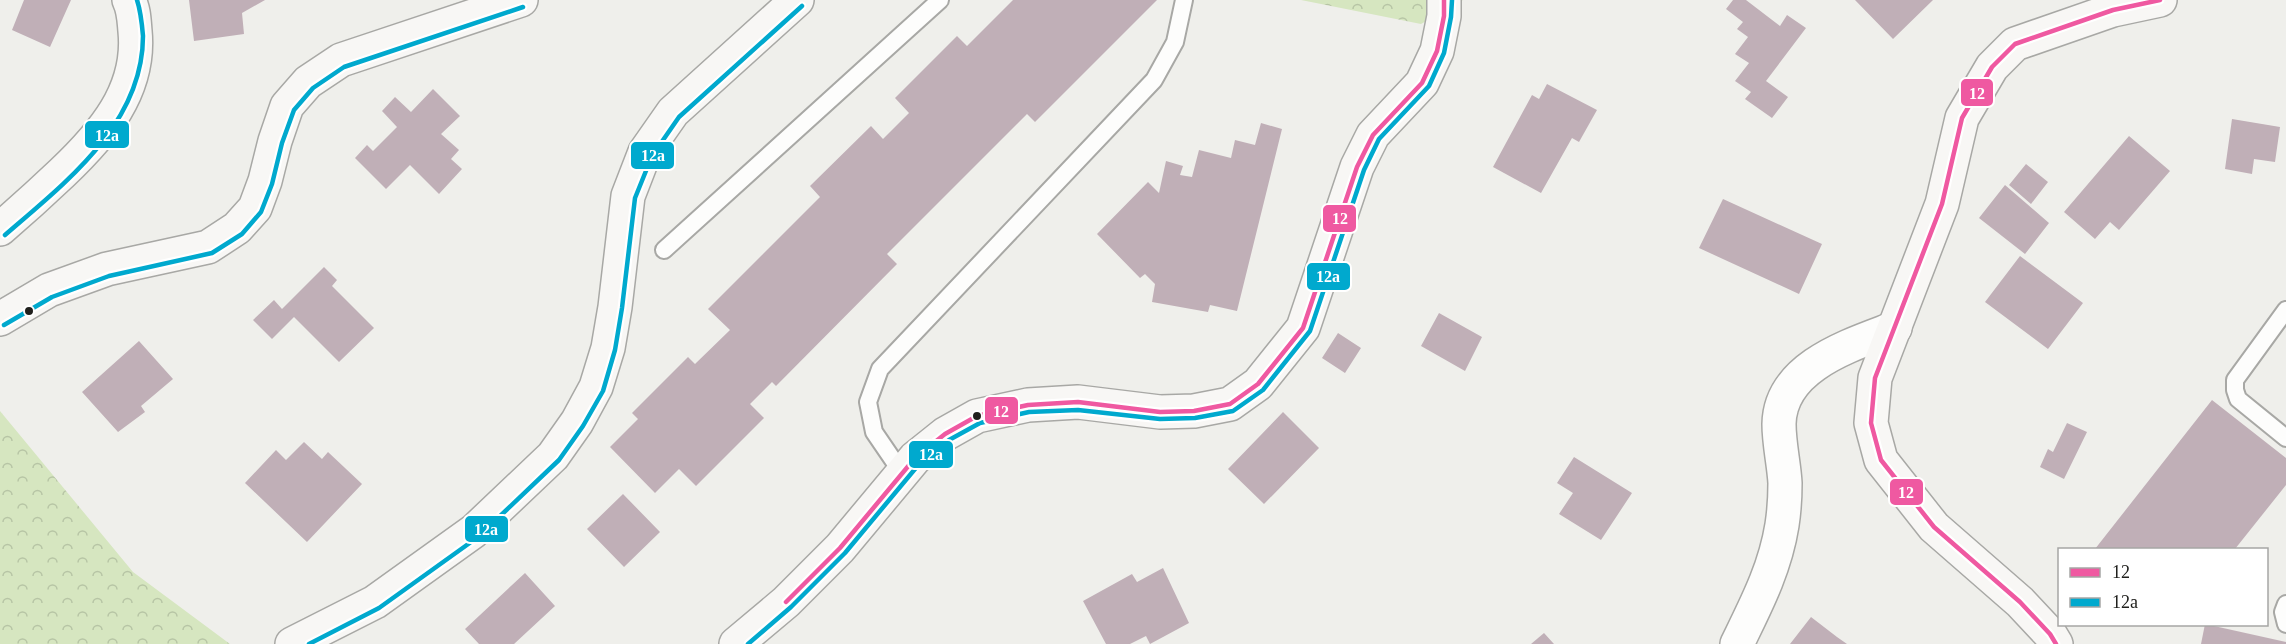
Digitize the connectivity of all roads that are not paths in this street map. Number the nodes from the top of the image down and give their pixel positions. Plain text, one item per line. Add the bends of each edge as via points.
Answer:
1 (129, 0) edge
2 (521, 0) edge
3 (797, 0) edge
4 (940, 0) edge
5 (1184, 0) edge
6 (1444, 0) edge
7 (2160, 0) edge
8 (0, 229) edge
9 (664, 250) dead end
10 (2286, 309) edge
11 (0, 319) edge
12 (1895, 328) junction
13 (2286, 438) edge
14 (902, 473) junction
15 (2286, 604) edge
16 (2286, 624) edge
17 (292, 644) edge
18 (736, 644) edge
19 (1737, 644) edge
20 (2056, 644) edge

1 - 8 main road via 136,44 132,76 117,111 94,143
2 - 11 main road via 341,60 308,82 287,106 255,208 237,228 208,247 107,269 50,290
3 - 17 main road via 673,112 645,152 628,196 608,348 577,422 553,456 474,531 375,602
4 - 9 lane
5 - 14 lane via 1175,42 1154,80 880,369 868,402 873,432
6 - 14 main road via 1437,51 1422,83 1373,135 1357,167 1303,328 1258,384 1230,404 1194,411 1160,412 1078,402 1028,405 977,416 945,434
7 - 12 main road via 2113,10 2015,44 1992,67 1962,118 1942,204
10 - 13 lane via 2235,380 2238,399
12 - 19 street via 1824,357 1808,368 1783,403 1779,423 1785,486 1782,525 1769,580
12 - 20 main road via 1875,378 1871,423 1881,460 1934,526 2020,602
14 - 18 main road via 840,548 786,602
15 - 16 lane

